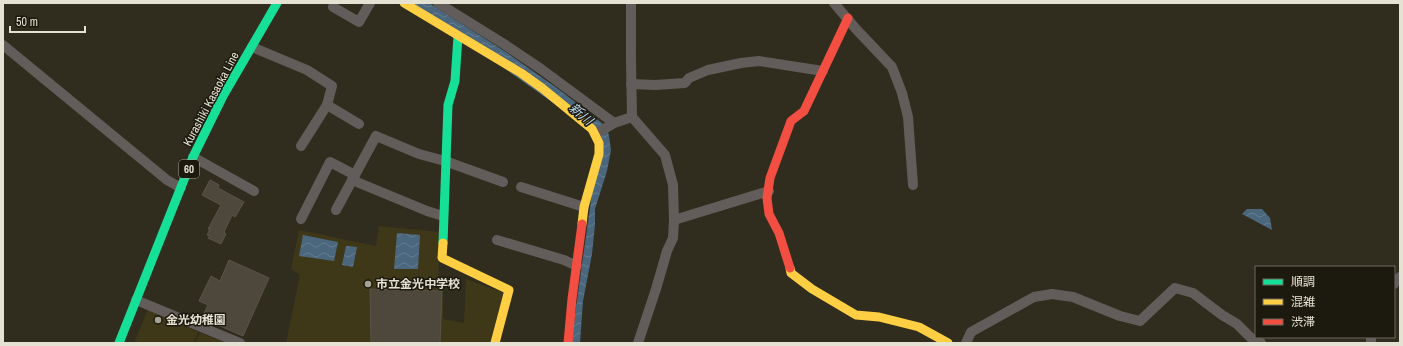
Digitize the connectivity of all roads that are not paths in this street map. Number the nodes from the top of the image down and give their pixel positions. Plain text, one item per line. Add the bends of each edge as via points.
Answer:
1 (277, 3) edge
2 (370, 3) edge
3 (404, 3) edge
4 (438, 3) edge
5 (631, 3) edge
6 (834, 3) edge
7 (333, 7) dead end
8 (848, 18) junction
9 (458, 36) junction
10 (3, 45) edge
11 (252, 47) junction
12 (823, 71) junction
13 (631, 84) junction
14 (327, 105) junction
15 (632, 117) junction
16 (614, 123) junction
17 (359, 124) dead end
18 (596, 134) junction
19 (301, 146) dead end
20 (193, 157) junction
21 (445, 161) junction
22 (353, 178) junction
23 (504, 182) dead end
24 (913, 185) dead end
25 (181, 188) junction
26 (521, 188) dead end
27 (254, 191) dead end
28 (769, 191) junction
29 (584, 207) junction
30 (336, 210) dead end
31 (443, 216) junction
32 (301, 219) dead end
33 (674, 220) junction
34 (497, 240) dead end
35 (577, 266) junction
36 (136, 300) junction
37 (119, 343) edge
38 (240, 343) edge
39 (495, 343) edge
40 (568, 343) edge
41 (638, 343) edge
42 (948, 343) edge
43 (966, 343) edge
44 (1261, 343) edge

1 - 11 street, Kurashiki Kasaoka Line / 60
2 - 7 street via 359,22
3 - 9 street
4 - 16 street via 504,44
5 - 13 street
6 - 8 street
8 - 12 street
8 - 24 street via 892,67 908,117
9 - 18 street via 521,73
9 - 21 street via 455,81 448,105
10 - 25 street via 167,180
11 - 14 street via 307,70 332,86
11 - 20 street, Kurashiki Kasaoka Line / 60 via 220,102
12 - 13 street via 760,61 708,70 689,78 685,83
12 - 28 street via 804,111 791,121 770,178
13 - 15 street
14 - 17 street
14 - 19 street
15 - 16 street
15 - 33 street via 665,155 673,185
16 - 18 street
18 - 29 street via 599,154
20 - 25 street, Kurashiki Kasaoka Line / 60
20 - 27 street
21 - 22 street via 419,154 376,136
21 - 23 street
21 - 31 street
22 - 30 street
22 - 31 street
22 - 32 street via 330,162
25 - 36 street, Kurashiki Kasaoka Line / 60
26 - 29 street
28 - 33 street
28 - 42 street via 769,214 779,233 791,272 812,289 856,315 879,317 919,327
29 - 35 street
31 - 39 street via 442,258 509,290
33 - 41 street via 672,238
34 - 35 street
35 - 40 street
36 - 37 street, Kurashiki Kasaoka Line / 60
36 - 38 street
43 - 44 street via 971,332 1034,297 1052,294 1072,297 1140,321 1175,288 1193,293 1237,324 1252,340

